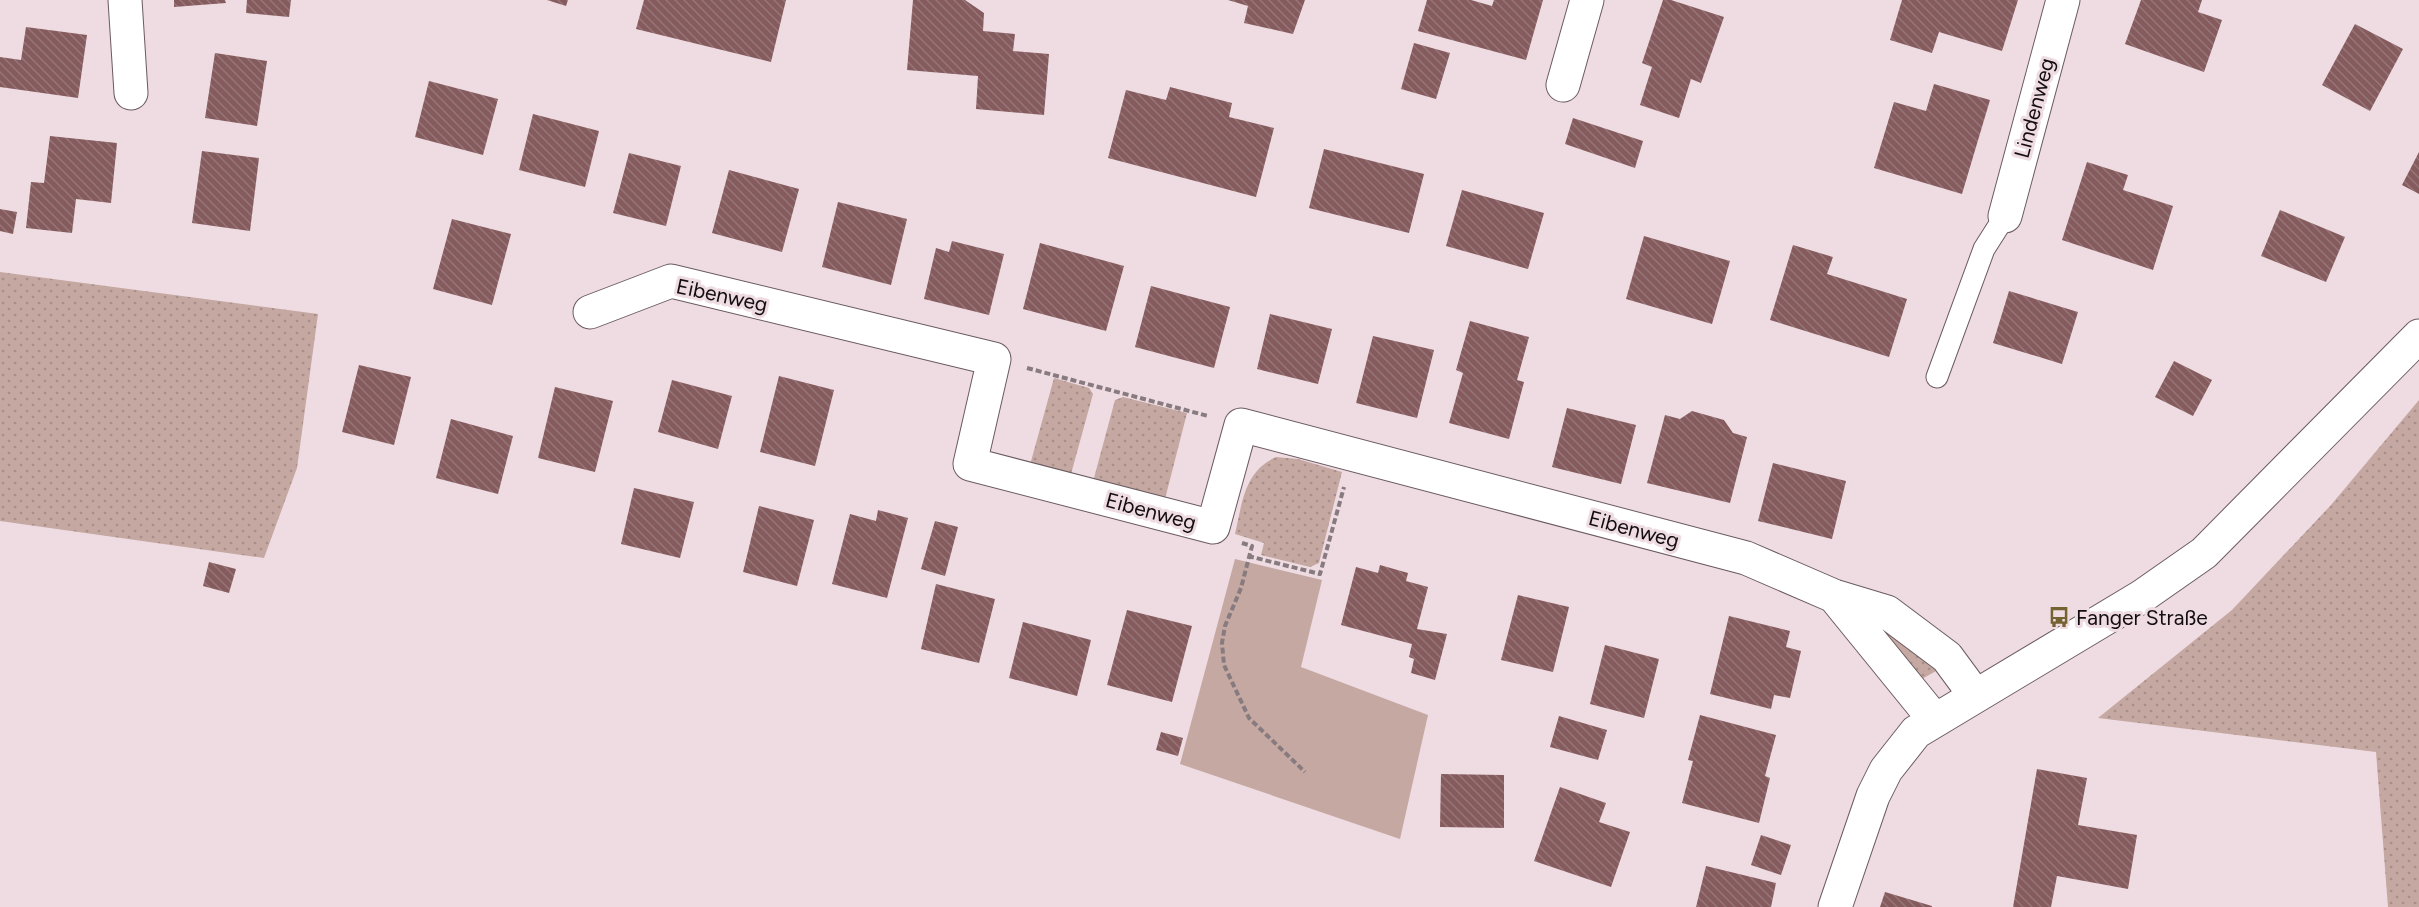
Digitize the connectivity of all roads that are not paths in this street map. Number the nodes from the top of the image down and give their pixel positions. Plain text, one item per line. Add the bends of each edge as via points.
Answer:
1 (125, 0) edge
2 (1587, 0) edge
3 (2063, 0) edge
4 (1563, 85) dead end
5 (131, 93) dead end
6 (2005, 216) joint
7 (590, 312) dead end
8 (2419, 336) edge
9 (1937, 377) dead end
10 (1834, 596) junction
11 (1975, 695) junction
12 (1934, 719) junction
13 (1835, 907) edge

1 - 5 street
2 - 4 street
3 - 6 street, Lindenweg
6 - 9 lane via 1984,249
7 - 10 street, Eibenweg via 671,281 994,359 970,464 1213,527 1241,425 1746,558
8 - 11 street via 2204,553 2141,597
10 - 11 street, Eibenweg via 1887,612 1947,657
10 - 12 street, Eibenweg
11 - 12 street
12 - 13 street via 1916,732 1886,770 1873,796

